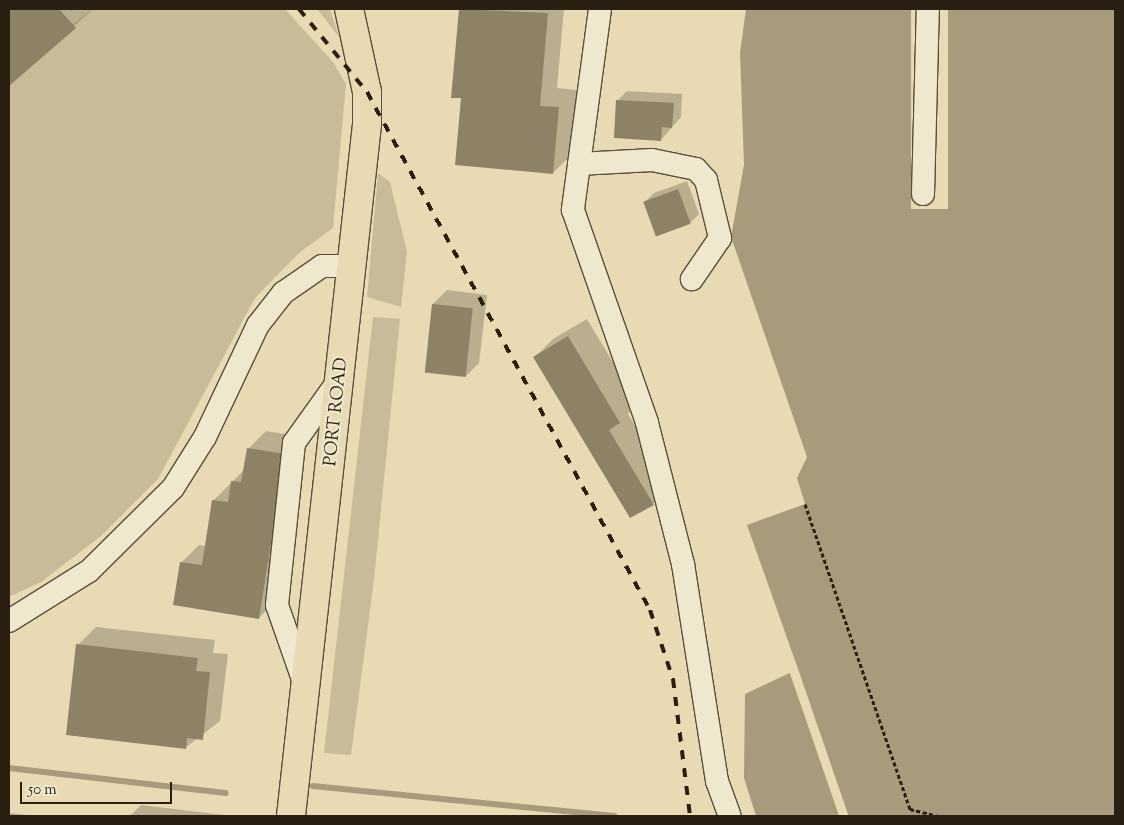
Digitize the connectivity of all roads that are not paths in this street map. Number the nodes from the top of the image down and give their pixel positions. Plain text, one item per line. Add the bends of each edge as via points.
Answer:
1 (349, 9) edge
2 (600, 9) edge
3 (928, 9) edge
4 (579, 164) junction
5 (923, 194) dead end
6 (353, 266) junction
7 (692, 279) dead end
8 (340, 378) junction
9 (9, 621) edge
10 (306, 686) junction
11 (291, 816) edge
12 (730, 816) edge

1 - 6 main road, PORT ROAD via 367,92
2 - 4 lane
3 - 5 lane
4 - 7 lane via 652,160 680,164 706,180 720,238
4 - 12 lane via 573,210 647,423 683,564 717,781
6 - 8 main road, PORT ROAD
6 - 9 lane via 322,266 283,292 258,325 206,438 173,488 89,571
8 - 10 main road, PORT ROAD
8 - 10 lane via 294,443 276,605
10 - 11 main road, PORT ROAD

